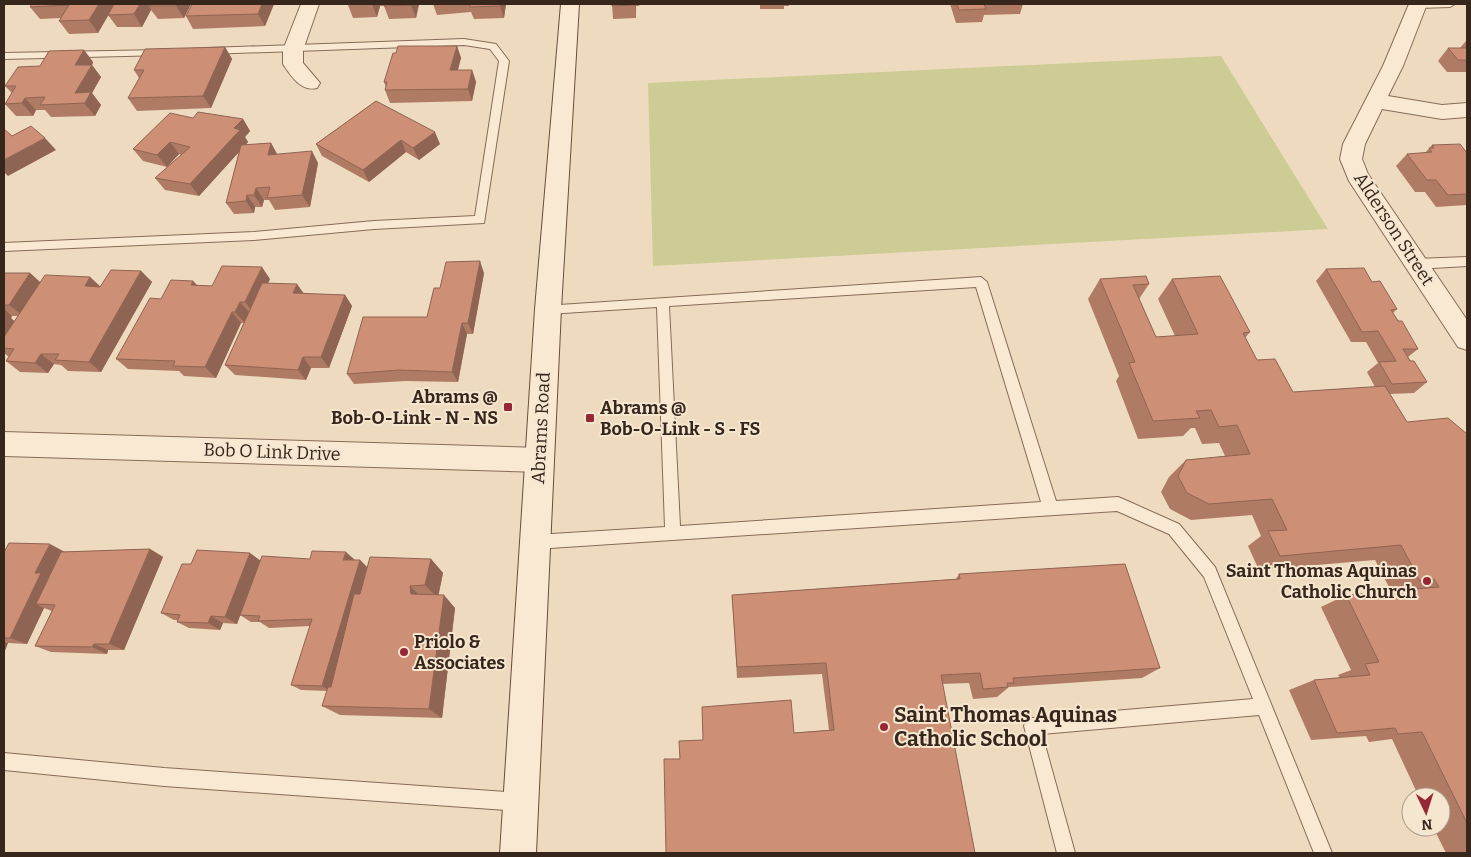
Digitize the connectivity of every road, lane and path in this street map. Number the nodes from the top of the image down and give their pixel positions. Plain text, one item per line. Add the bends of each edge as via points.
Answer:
1 (310, 4) edge
2 (570, 4) edge
3 (1418, 4) edge
4 (1450, 4) edge
5 (293, 50) junction
6 (173, 52) edge
7 (193, 52) edge
8 (4, 56) edge
9 (310, 83) dead end
10 (1376, 101) junction
11 (1467, 110) edge
12 (4, 247) edge
13 (1467, 261) edge
14 (1416, 264) junction
15 (663, 302) junction
16 (548, 309) junction
17 (1467, 340) edge
18 (4, 444) edge
19 (540, 460) junction
20 (1050, 508) junction
21 (673, 534) junction
22 (535, 542) junction
23 (1264, 706) junction
24 (4, 761) edge
25 (520, 802) junction
26 (518, 853) edge
27 (1066, 853) edge
28 (1323, 853) edge

1 - 5 street
2 - 16 street, Abrams Road
3 - 4 lane
3 - 10 street, Alderson Street
5 - 7 lane
5 - 9 street via 293,64
5 - 12 lane via 464,42 493,46 504,61 480,220 254,236
6 - 8 lane
10 - 11 street via 1442,112
10 - 14 street, Alderson Street via 1354,144 1351,160 1357,176
13 - 14 lane
14 - 17 street, Alderson Street
15 - 16 lane
15 - 20 lane via 981,282
15 - 21 lane
16 - 19 street, Abrams Road
18 - 19 street, Bob O Link Drive
19 - 22 street, Abrams Road
20 - 21 lane
20 - 23 lane via 1118,504 1174,530 1210,572
21 - 22 lane
22 - 25 street, Abrams Road
23 - 27 lane via 1032,726
23 - 28 lane
24 - 25 lane via 164,777
25 - 26 street, Abrams Road

